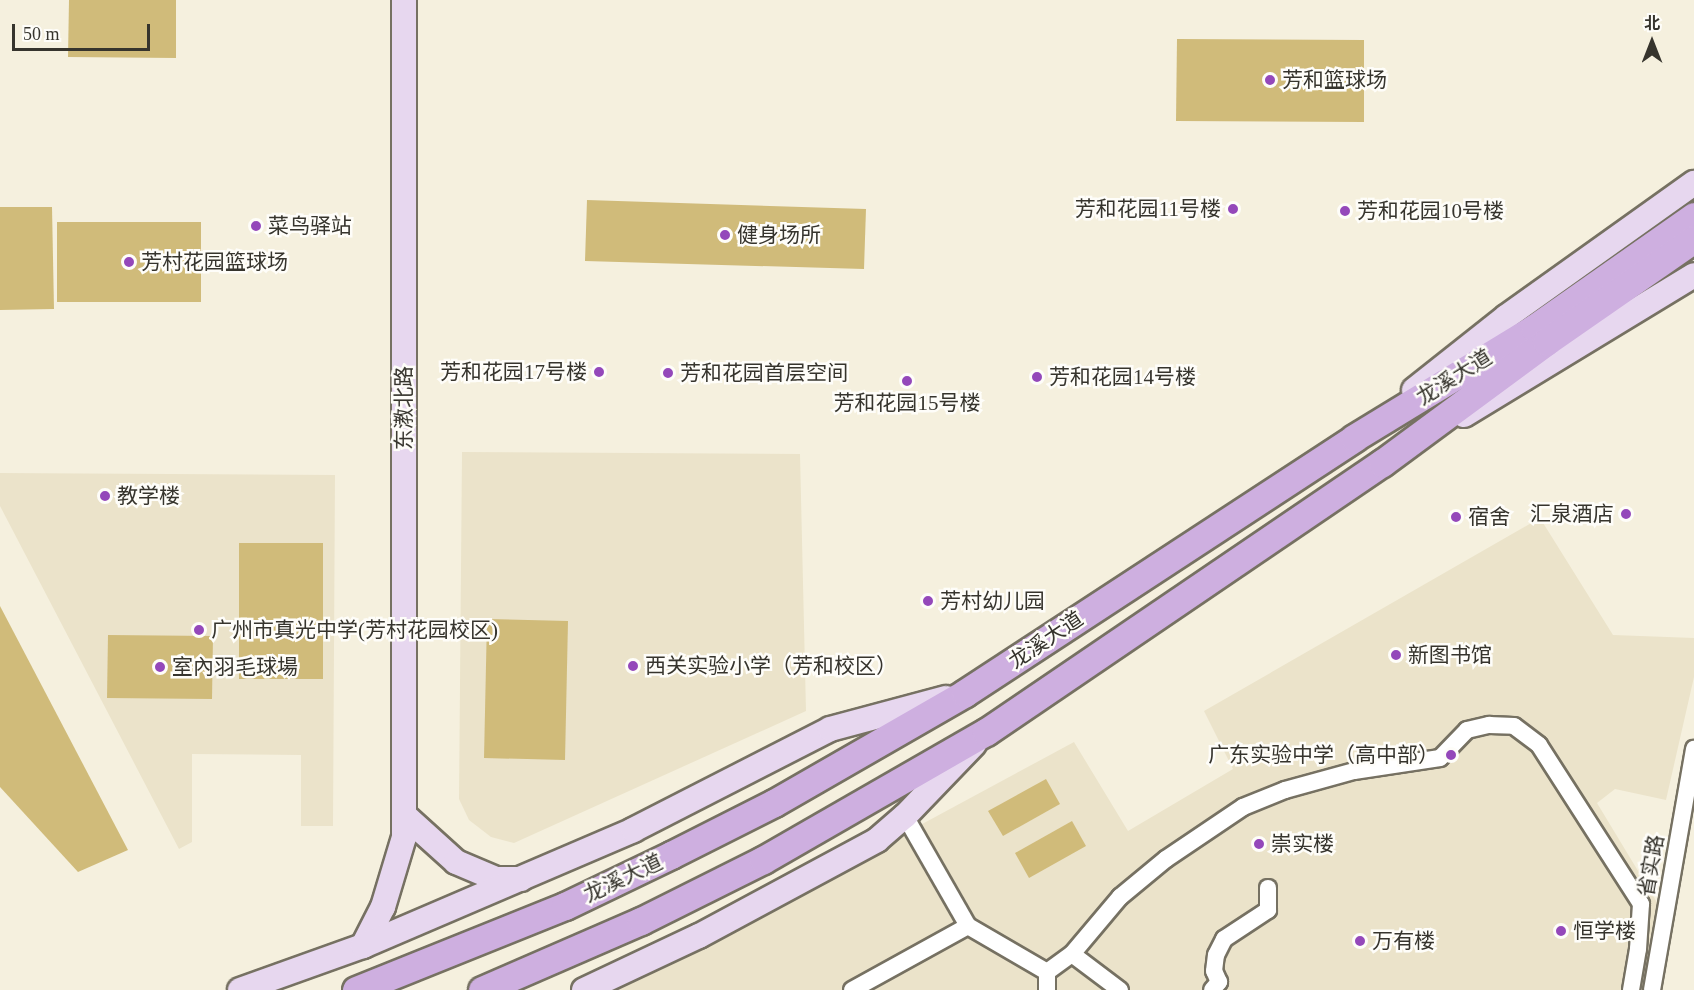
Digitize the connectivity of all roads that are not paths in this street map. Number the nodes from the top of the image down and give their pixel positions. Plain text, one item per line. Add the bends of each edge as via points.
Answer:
1 (404, 0) edge
2 (1694, 183) edge
3 (1694, 216) edge
4 (1694, 239) edge
5 (1694, 275) edge
6 (1540, 335) junction
7 (1354, 438) junction
8 (1382, 463) junction
9 (966, 693) junction
10 (986, 732) junction
11 (1694, 749) edge
12 (404, 815) junction
13 (905, 816) junction
14 (522, 879) junction
15 (1268, 888) dead end
16 (968, 926) junction
17 (363, 946) junction
18 (1072, 954) junction
19 (1047, 972) junction
20 (240, 990) edge
21 (356, 990) edge
22 (482, 990) edge
23 (584, 990) edge
24 (852, 990) edge
25 (1047, 990) edge
26 (1120, 990) edge
27 (1212, 990) edge
28 (1631, 990) edge
29 (1652, 990) edge

1 - 12 street, 东漖北路
2 - 7 street via 1506,317
3 - 6 main road, 龙溪大道
4 - 6 main road, 龙溪大道
5 - 8 street
6 - 7 main road, 龙溪大道
6 - 8 main road, 龙溪大道
7 - 9 main road, 龙溪大道
8 - 10 main road, 龙溪大道
9 - 14 street via 830,729 633,830
9 - 21 main road, 龙溪大道 via 722,830 565,906
10 - 13 street
10 - 22 main road, 龙溪大道 via 763,860 581,948
11 - 29 street, 省实路
12 - 14 street via 456,862 496,879
12 - 17 street, 东漖北路 via 397,869
13 - 16 street
13 - 23 street via 877,840 832,866 699,936
14 - 17 street
15 - 27 street via 1268,910 1224,939 1214,970 1219,982
16 - 19 street
16 - 24 street
17 - 20 street
18 - 19 street
18 - 26 street
18 - 28 street via 1119,897 1166,859 1243,807 1284,790 1354,771 1440,758 1467,730 1489,725 1514,726 1539,745 1641,904
19 - 25 street

